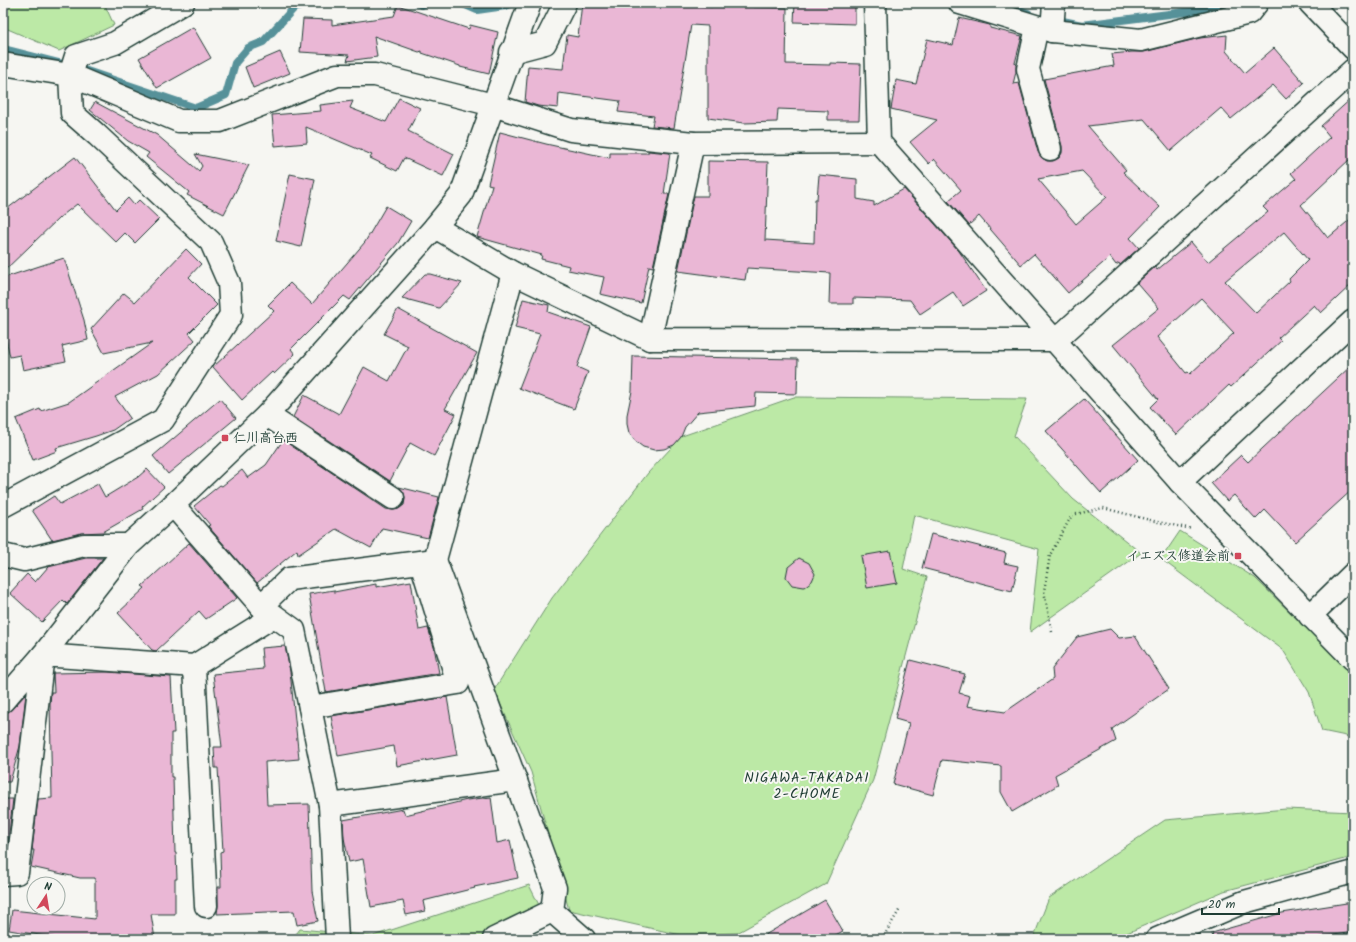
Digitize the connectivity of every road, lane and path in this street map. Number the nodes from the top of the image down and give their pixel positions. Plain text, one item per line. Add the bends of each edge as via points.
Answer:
1 (183, 3) edge
2 (565, 3) edge
3 (875, 3) edge
4 (960, 3) edge
5 (1054, 3) edge
6 (1257, 3) edge
7 (1310, 3) edge
8 (528, 9) edge
9 (1047, 29) junction
10 (1353, 48) edge
11 (512, 52) junction
12 (3, 64) edge
13 (72, 68) junction
14 (1353, 70) edge
15 (493, 105) junction
16 (879, 142) junction
17 (693, 144) junction
18 (1050, 149) dead end
19 (435, 227) junction
20 (513, 273) junction
21 (1353, 321) edge
22 (650, 339) junction
23 (1056, 340) junction
24 (266, 415) junction
25 (1180, 482) junction
26 (393, 498) dead end
27 (173, 505) junction
28 (3, 506) edge
29 (1196, 529) dead end
30 (129, 545) junction
31 (3, 555) edge
32 (428, 561) junction
33 (1353, 574) edge
34 (268, 611) junction
35 (1310, 616) junction
36 (1052, 632) dead end
37 (43, 655) junction
38 (1353, 659) edge
39 (194, 666) junction
40 (3, 701) edge
41 (310, 707) junction
42 (516, 780) junction
43 (330, 805) junction
44 (1353, 872) edge
45 (3, 874) edge
46 (206, 906) dead end
47 (900, 909) dead end
48 (552, 911) junction
49 (337, 939) edge
50 (494, 939) edge
51 (584, 939) edge
52 (882, 939) edge
53 (1157, 939) edge

1 - 13 street
2 - 11 street via 545,43
3 - 16 street
4 - 9 street
5 - 9 street
6 - 9 street via 1249,13 1141,40
7 - 10 street
8 - 11 street
9 - 18 street via 1028,69
11 - 15 street
12 - 13 street
13 - 15 street via 179,120 220,121 337,75 375,75
13 - 28 street via 72,113 211,242 229,283 231,314 163,420
14 - 23 street
15 - 17 street via 571,130
15 - 19 street via 460,195
16 - 17 street
16 - 23 street
17 - 22 street
19 - 20 street
19 - 24 street
20 - 22 street
20 - 32 street
21 - 25 street
22 - 23 street
23 - 25 street
24 - 26 street
24 - 27 street
25 - 35 street
27 - 30 street
27 - 34 street
29 - 36 path via 1103,508 1072,515 1050,556 1044,591
30 - 31 street via 84,544 24,560
30 - 37 street
32 - 34 street via 290,579
32 - 41 street via 458,683
32 - 42 street
33 - 35 street
34 - 39 street
34 - 41 street via 294,630
35 - 38 street
37 - 39 street
37 - 40 street
37 - 45 street via 17,873
39 - 46 street
41 - 43 street
42 - 43 street
42 - 48 street via 555,888
43 - 49 street
44 - 53 street via 1244,902
47 - 52 path
48 - 50 street
48 - 51 street

